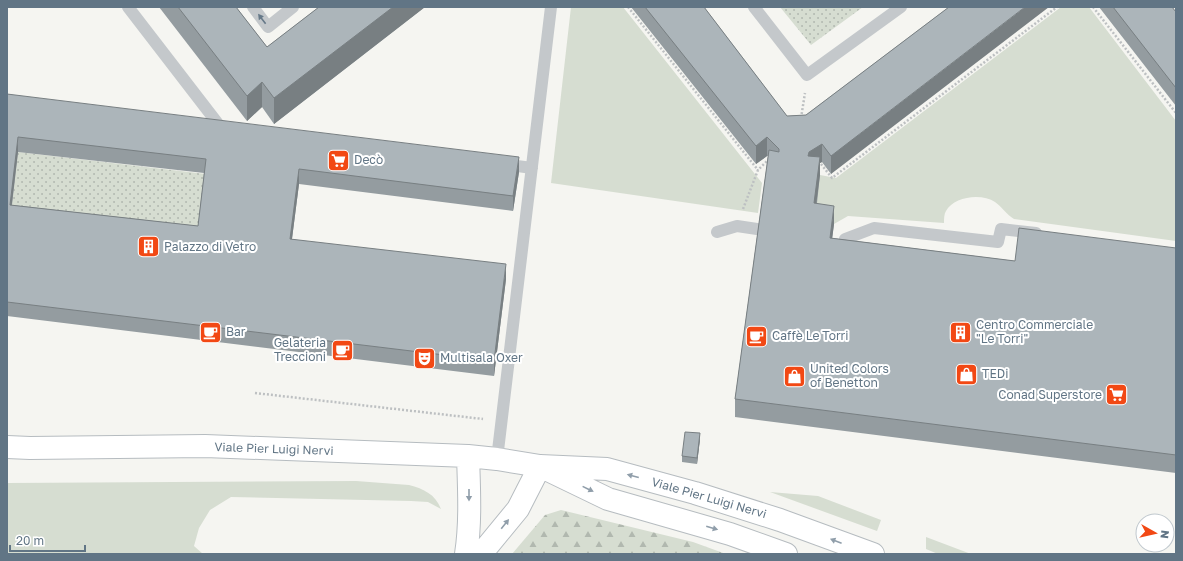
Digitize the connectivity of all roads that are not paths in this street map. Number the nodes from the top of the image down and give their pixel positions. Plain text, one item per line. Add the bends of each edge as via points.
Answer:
1 (128, 7) edge
2 (253, 7) edge
3 (293, 7) edge
4 (551, 7) edge
5 (754, 7) edge
6 (901, 7) edge
7 (207, 127) edge
8 (492, 163) edge
9 (532, 168) junction
10 (757, 229) edge
11 (717, 232) dead end
12 (1047, 235) edge
13 (845, 240) edge
14 (7, 447) edge
15 (468, 456) junction
16 (497, 459) junction
17 (540, 466) junction
18 (466, 554) edge
19 (481, 554) edge
20 (786, 554) edge
21 (873, 554) edge

1 - 7 lane via 226,129
3 -> 2 lane via 268,27
4 - 9 lane
5 - 6 lane via 807,75
8 - 9 lane
9 - 16 lane
10 - 11 lane via 737,226
12 - 13 lane via 1001,229 998,242 874,228
14 - 15 street, Viale Pier Luigi Nervi via 205,446
15 - 16 street, Viale Pier Luigi Nervi
15 -> 18 street
16 - 17 street, Viale Pier Luigi Nervi
19 -> 17 street via 518,509
17 -> 20 street, Viale Pier Luigi Nervi via 608,499 730,534
21 -> 17 street, Viale Pier Luigi Nervi via 766,515 607,469

